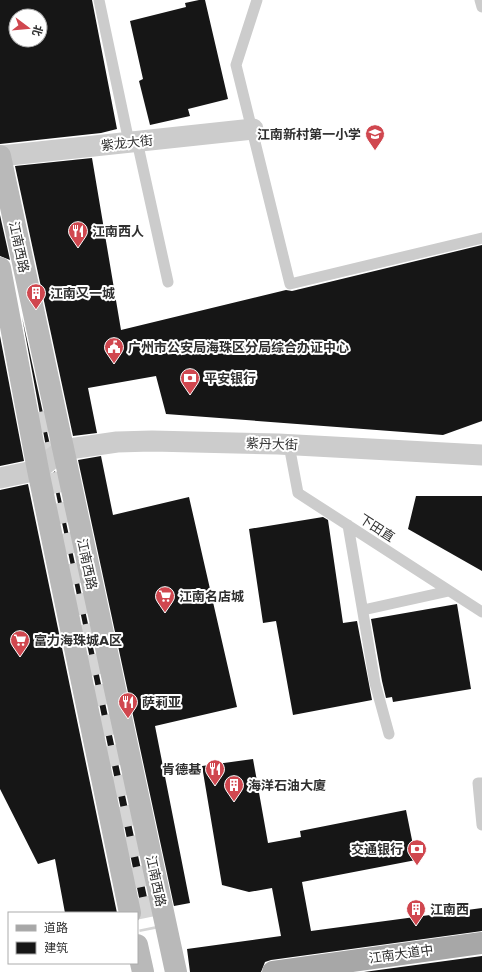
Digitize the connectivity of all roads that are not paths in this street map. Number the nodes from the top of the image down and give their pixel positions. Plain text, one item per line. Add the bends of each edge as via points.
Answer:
1 (99, 0) edge
2 (257, 0) edge
3 (480, 0) edge
4 (482, 7) edge
5 (253, 129) junction
6 (133, 142) junction
7 (0, 156) edge
8 (482, 238) edge
9 (0, 268) edge
10 (168, 282) dead end
11 (289, 445) junction
12 (62, 450) junction
13 (482, 455) edge
14 (38, 470) junction
15 (0, 478) edge
16 (348, 525) junction
17 (449, 591) junction
18 (363, 610) junction
19 (482, 612) edge
20 (390, 734) dead end
21 (482, 783) edge
22 (482, 824) edge
23 (130, 912) edge
24 (482, 943) edge
25 (138, 950) tunnel mouth
26 (143, 972) edge
27 (176, 972) edge
28 (273, 972) edge

1 - 6 lane
2 - 5 lane via 236,65
3 - 4 lane
5 - 6 street, 紫龙大街
5 - 8 lane via 290,284
6 - 7 street, 紫龙大街
6 - 10 lane
7 - 12 main road, 江南西路
9 - 14 main road
11 - 12 street, 紫丹大街 via 152,441 117,442
11 - 13 street, 紫丹大街
11 - 16 lane, 下田直 via 298,493
12 - 14 street
12 - 27 main road, 江南西路
14 - 15 street
14 - 23 main road
16 - 17 lane, 下田直
16 - 18 lane
17 - 18 lane
17 - 19 lane, 下田直
18 - 20 lane via 376,683
21 - 22 lane via 478,783
24 - 28 main road, 江南大道中
25 - 26 main road

